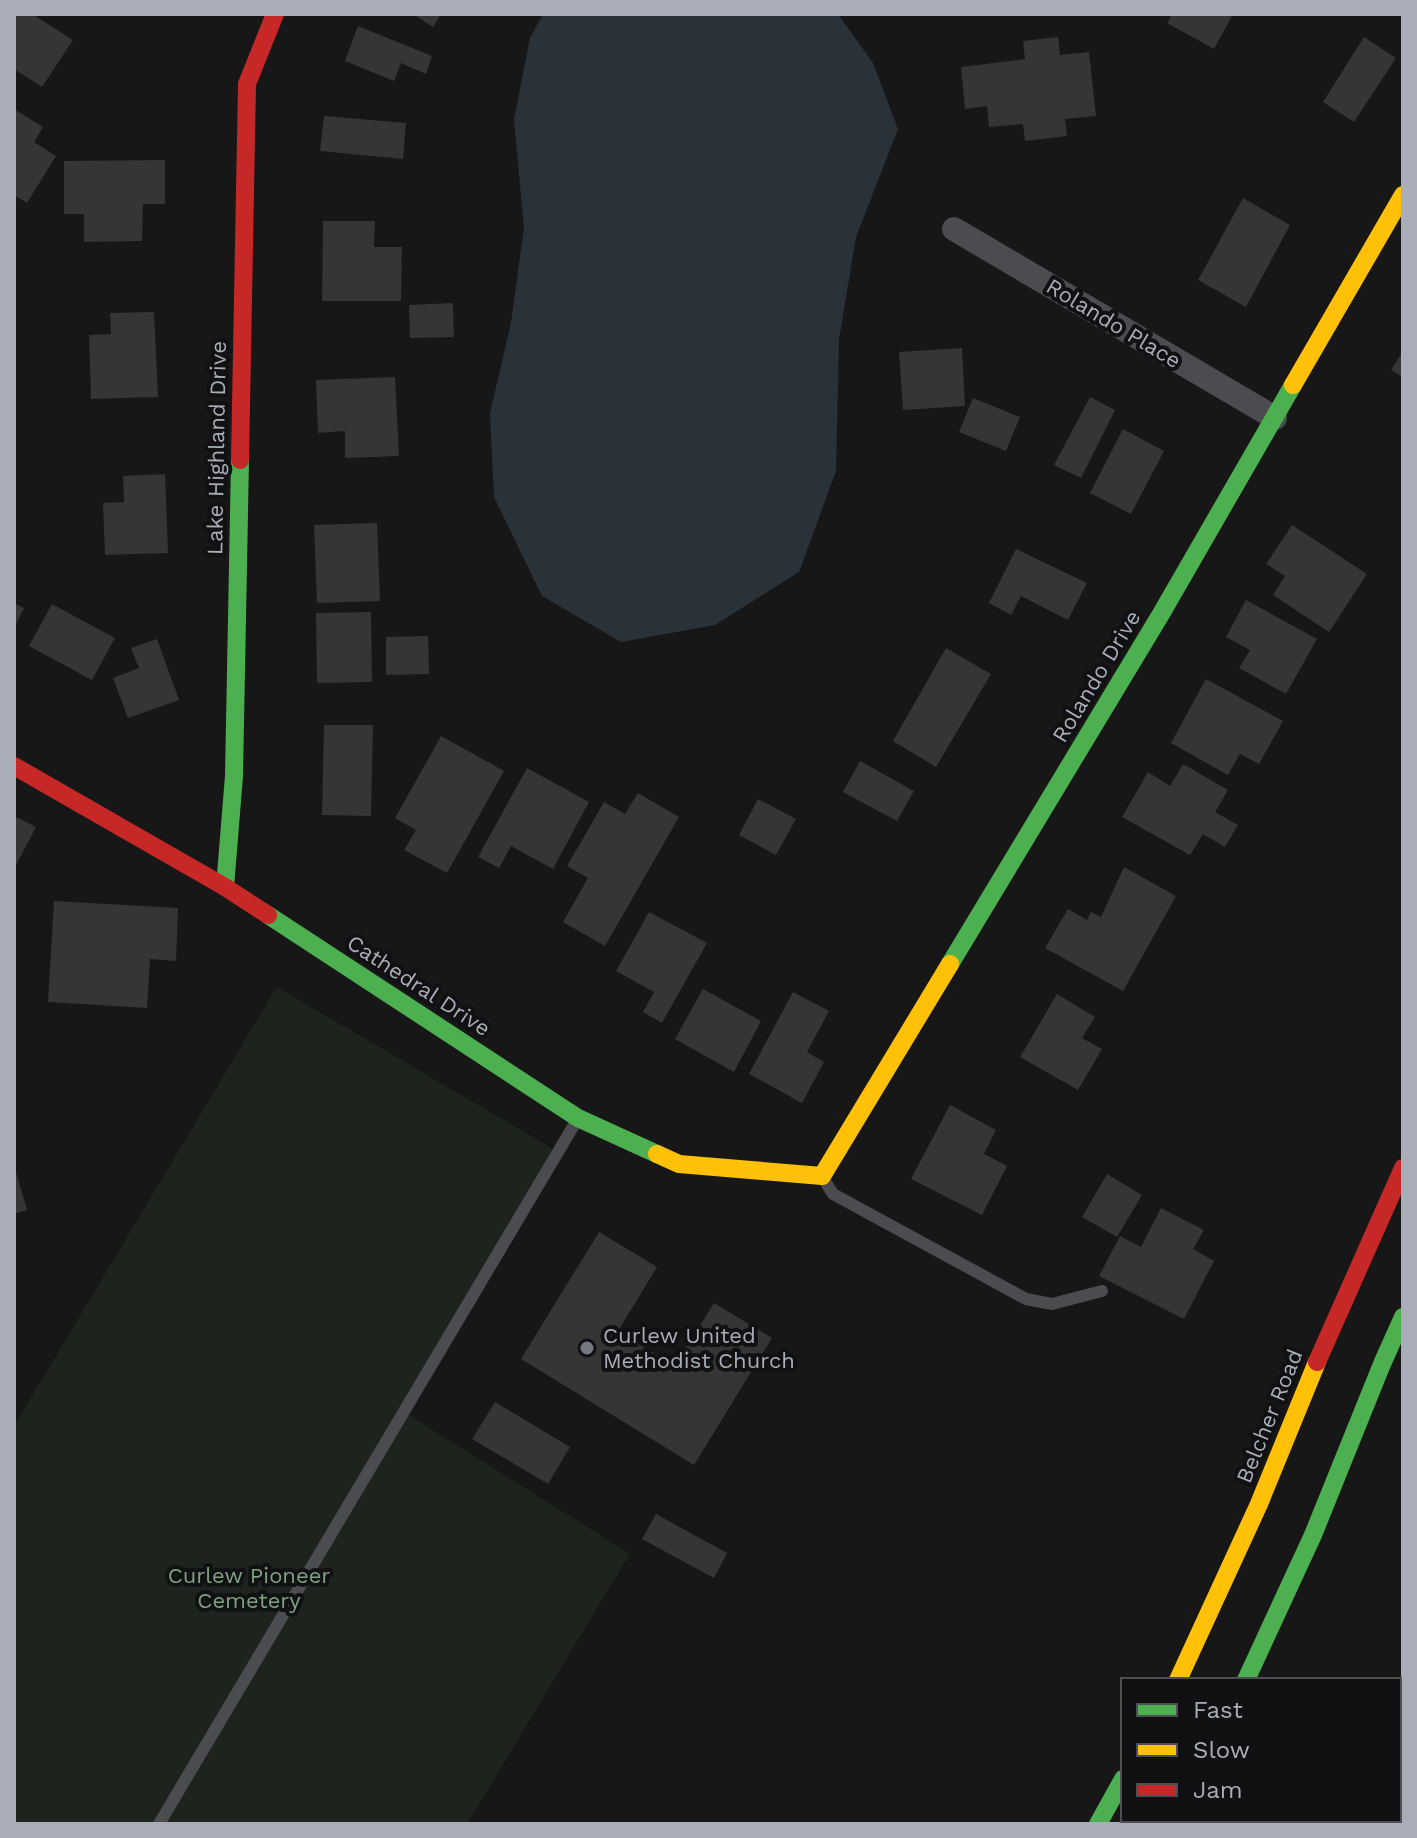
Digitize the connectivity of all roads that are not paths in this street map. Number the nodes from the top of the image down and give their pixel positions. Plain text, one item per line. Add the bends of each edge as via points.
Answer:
1 (275, 14) edge
2 (1403, 195) edge
3 (954, 229) dead end
4 (1275, 418) junction
5 (14, 766) edge
6 (225, 887) junction
7 (578, 1118) junction
8 (1403, 1168) edge
9 (822, 1176) junction
10 (1102, 1291) dead end
11 (1403, 1317) edge
12 (1179, 1678) edge
13 (1247, 1678) edge
14 (1121, 1783) edge
15 (159, 1824) edge
16 (1098, 1824) edge

1 - 6 street, Lake Highland Drive via 247,84 234,776
2 - 4 street, Rolando Drive
3 - 4 street, Rolando Place
4 - 9 street, Rolando Drive
5 - 6 street, Cathedral Drive
6 - 7 street, Cathedral Drive
7 - 9 street, Cathedral Drive via 679,1164
7 - 15 lane
8 - 12 street, Belcher Road
9 - 10 lane via 833,1194 1026,1299 1052,1304
11 - 13 street
14 - 16 street

